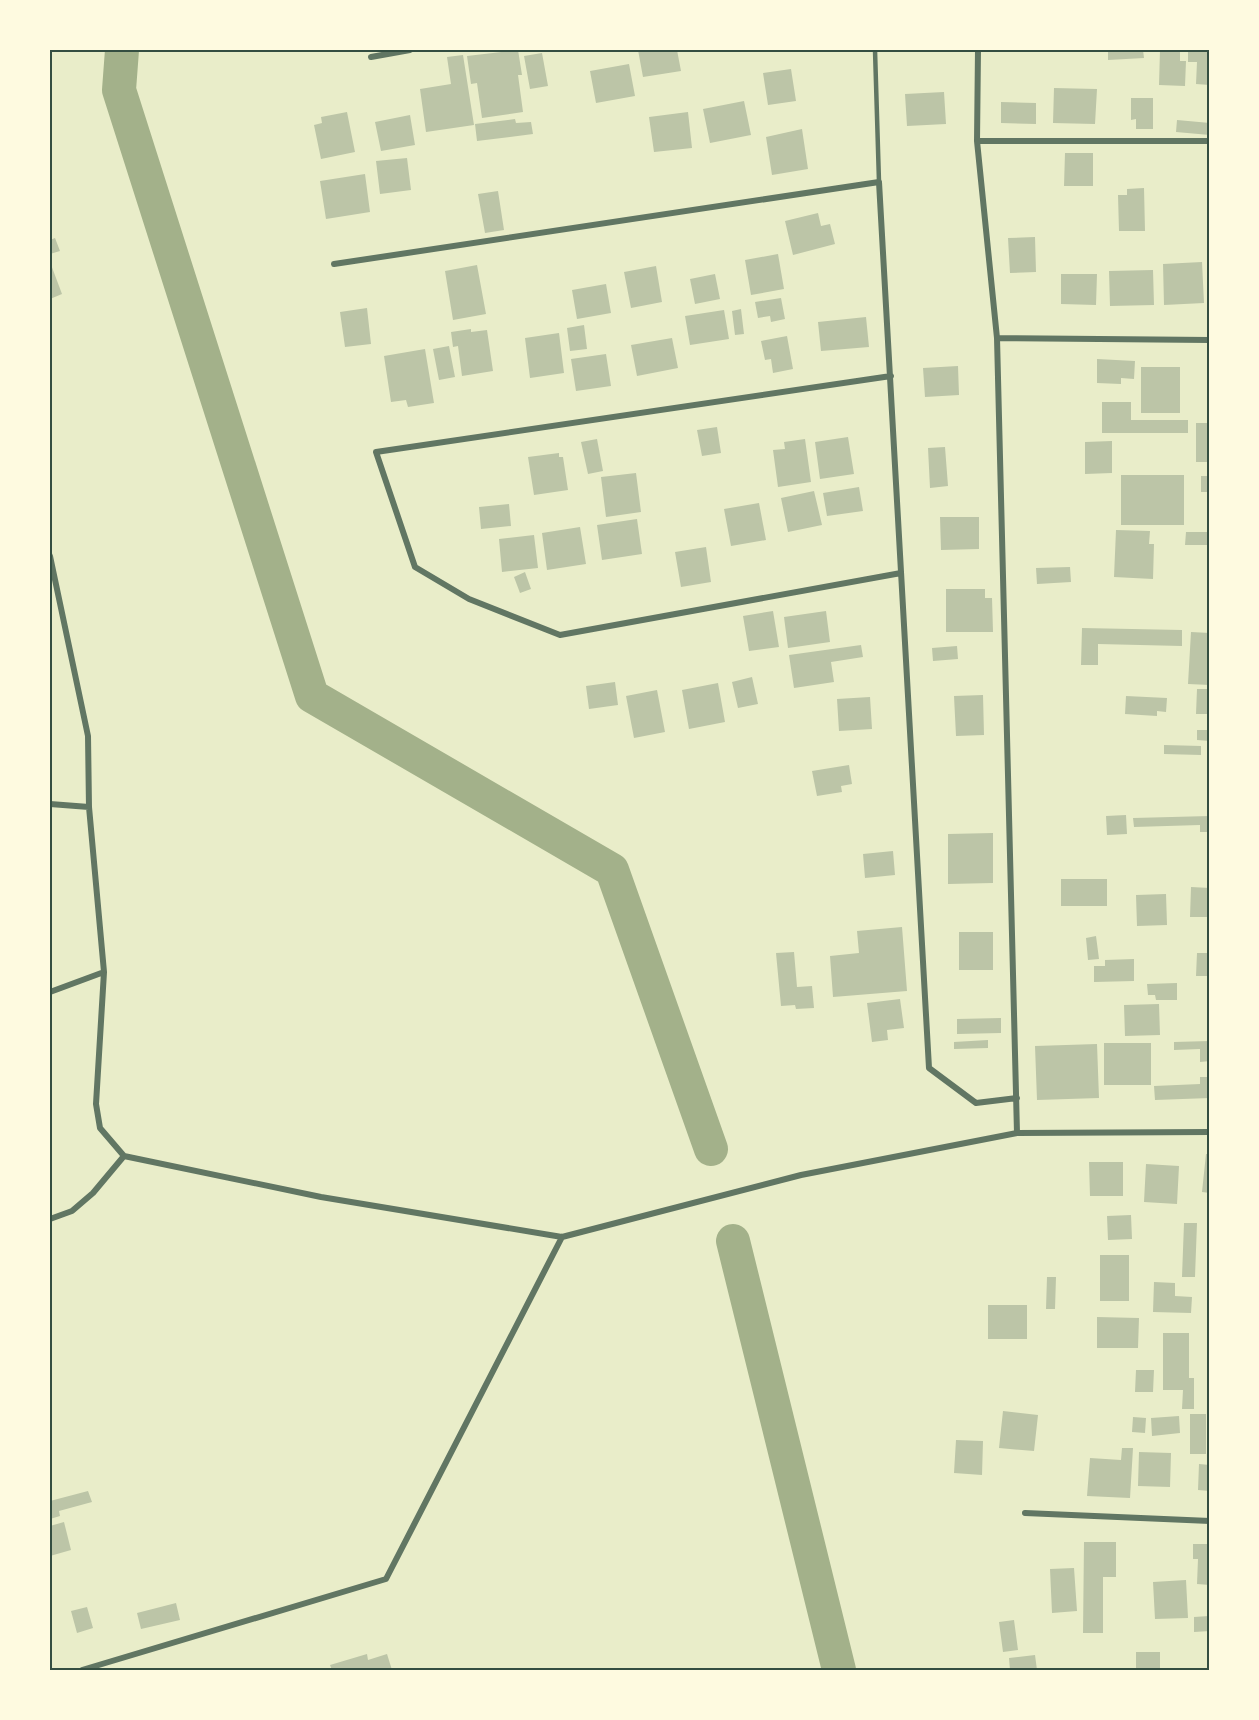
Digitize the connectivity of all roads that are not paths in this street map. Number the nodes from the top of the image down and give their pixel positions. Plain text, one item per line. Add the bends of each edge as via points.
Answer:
1 (410, 50) edge
2 (875, 50) edge
3 (978, 50) edge
4 (371, 57) dead end
5 (977, 141) junction
6 (1209, 141) edge
7 (879, 182) junction
8 (334, 264) dead end
9 (997, 338) junction
10 (1209, 340) edge
11 (891, 376) junction
12 (50, 556) edge
13 (902, 573) junction
14 (50, 804) edge
15 (89, 807) junction
16 (104, 972) junction
17 (50, 992) edge
18 (1017, 1098) junction
19 (1209, 1132) edge
20 (1017, 1133) junction
21 (124, 1156) junction
22 (50, 1219) edge
23 (562, 1237) junction
24 (1025, 1513) dead end
25 (1209, 1521) edge
26 (82, 1671) edge

1 - 4 street
2 - 7 lane
3 - 5 street
5 - 6 street
5 - 9 street
7 - 8 street
7 - 11 street
9 - 10 street
9 - 18 street
11 - 13 street
11 - 13 street via 376,452 415,567 469,599 560,635
12 - 15 street via 88,736
13 - 18 street via 929,1068 976,1103
14 - 15 street
15 - 16 street
16 - 17 street
16 - 21 street via 96,1104 100,1128
18 - 20 street
19 - 20 street
20 - 23 street via 801,1175
21 - 22 street via 72,1211
21 - 23 street via 321,1197
23 - 26 street via 386,1580
24 - 25 street

